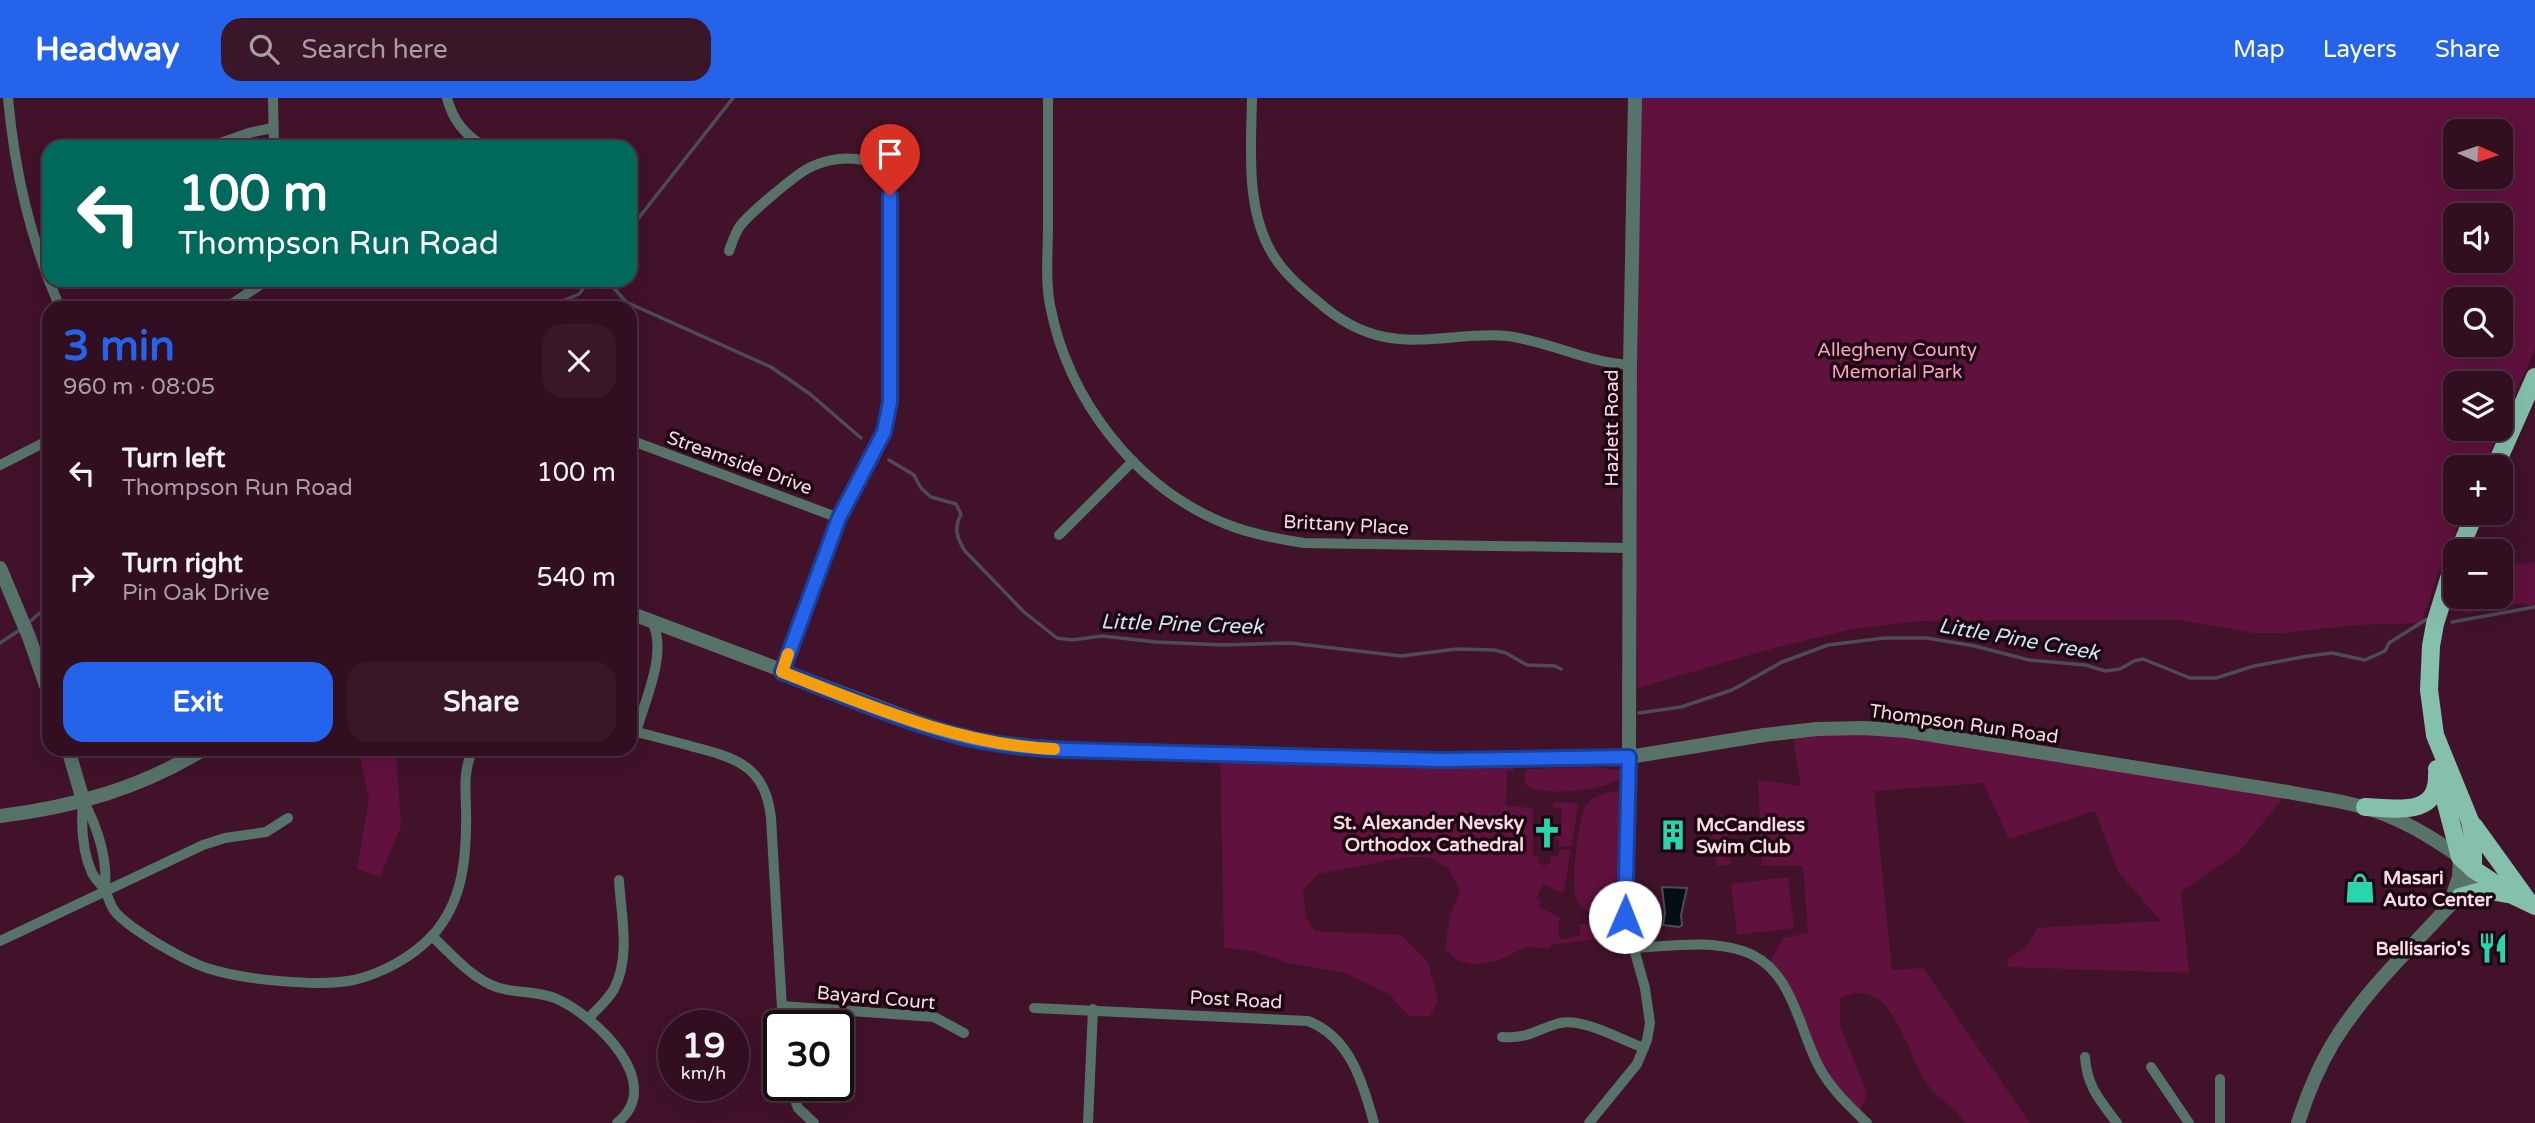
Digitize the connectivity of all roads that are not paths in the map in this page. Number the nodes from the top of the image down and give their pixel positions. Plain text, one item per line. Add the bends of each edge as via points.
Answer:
1 (8, 98) edge
2 (272, 98) edge
3 (447, 98) edge
4 (1048, 98) edge
5 (1252, 98) edge
6 (1635, 98) edge
7 (272, 128) junction
8 (229, 140) edge
9 (273, 140) edge
10 (476, 140) edge
11 (869, 160) junction
12 (890, 187) junction
13 (729, 251) dead end
14 (42, 252) edge
15 (38, 254) junction
16 (42, 264) edge
17 (257, 287) edge
18 (236, 301) edge
19 (1630, 365) junction
20 (2535, 377) edge
21 (637, 443) edge
22 (42, 444) edge
23 (2500, 455) edge
24 (1133, 461) junction
25 (0, 465) edge
26 (839, 518) junction
27 (1059, 535) dead end
28 (1630, 548) junction
29 (0, 568) edge
30 (2443, 593) edge
31 (637, 616) edge
32 (652, 622) junction
33 (684, 634) junction
34 (659, 651) junction
35 (782, 672) junction
36 (42, 674) edge
37 (637, 719) edge
38 (637, 732) edge
39 (2435, 735) junction
40 (70, 756) edge
41 (191, 756) edge
42 (471, 756) edge
43 (1629, 757) junction
44 (2437, 768) junction
45 (83, 800) junction
46 (2365, 807) junction
47 (0, 816) edge
48 (288, 818) dead end
49 (2470, 821) junction
50 (2469, 862) junction
51 (620, 880) dead end
52 (105, 891) junction
53 (2525, 899) edge
54 (2455, 902) junction
55 (432, 936) junction
56 (0, 941) edge
57 (1636, 948) junction
58 (782, 1006) junction
59 (1034, 1008) dead end
60 (1093, 1009) junction
61 (782, 1010) edge
62 (589, 1018) junction
63 (964, 1033) dead end
64 (1502, 1037) dead end
65 (1644, 1048) junction
66 (2085, 1057) dead end
67 (2151, 1067) dead end
68 (2220, 1079) dead end
69 (795, 1101) edge
70 (617, 1123) edge
71 (814, 1123) edge
72 (1088, 1123) edge
73 (1374, 1123) edge
74 (1589, 1123) edge
75 (1867, 1123) edge
76 (2117, 1123) edge
77 (2189, 1123) edge
78 (2220, 1123) edge
79 (2298, 1123) edge

1 - 15 street via 19,186
2 - 7 street
3 - 10 street via 462,130
4 - 24 street, Brittany Place via 1048,284 1055,326 1086,400
5 - 19 street via 1254,192 1263,234 1285,271 1333,315 1385,337 1509,336 1605,363
6 - 19 street, Hazlett Road
7 - 8 street
7 - 9 street
11 - 12 street via 884,172
11 - 12 street via 885,149 899,149 901,164
11 - 13 street via 830,162 801,173 742,224
12 - 26 street via 889,412 884,432
14 - 15 street
15 - 16 street
17 - 18 street
19 - 28 street, Hazlett Road
20 - 23 main road
21 - 26 street, Streamside Drive
22 - 25 street
24 - 27 street
24 - 28 street, Brittany Place via 1206,514 1276,539 1323,544
26 - 35 street
28 - 43 street, Hazlett Road
29 - 36 street
30 - 39 main road via 2431,646
31 - 32 street, Thompson Run Road
32 - 33 street, Thompson Run Road
32 - 34 street
33 - 34 street
33 - 35 street, Thompson Run Road
34 - 37 street
35 - 43 street, Thompson Run Road via 935,728 1019,747 1441,760
38 - 58 street via 729,756 745,765 763,786 770,806
39 - 44 main road via 2432,749
39 - 49 main road
40 - 45 street
41 - 45 street via 143,782
42 - 55 street via 466,774 464,870 453,903
43 - 46 street, Thompson Run Road via 1792,732 1887,730
43 - 57 street via 1625,917
44 - 46 main road via 2435,792 2420,806
44 - 50 main road
45 - 47 street
45 - 52 street via 80,825 92,873
46 - 50 street, Thompson Run Road via 2420,831
48 - 52 street via 266,832 210,842
49 - 50 main road
49 - 53 main road
50 - 53 main road
50 - 54 street via 2469,884
51 - 62 street via 620,972 610,994
52 - 55 street via 117,914 180,955 212,970 266,978 323,983 355,979 394,964
52 - 56 street
53 - 54 main road via 2493,890
54 - 79 street via 2345,1026 2322,1063
55 - 62 street via 485,982 504,990 549,996
57 - 65 street via 1649,1015
57 - 75 street via 1721,947 1762,961 1791,998 1826,1078
58 - 61 street
58 - 63 street, Bayard Court via 934,1017
59 - 60 street, Post Road
60 - 72 street
60 - 73 street, Post Road via 1296,1019 1316,1024 1339,1042 1354,1063
62 - 70 street via 621,1053 632,1076 632,1099
64 - 65 street via 1518,1038 1560,1023 1576,1023
65 - 74 street via 1631,1072
66 - 76 street via 2091,1088
67 - 77 street
68 - 78 street
69 - 71 street

